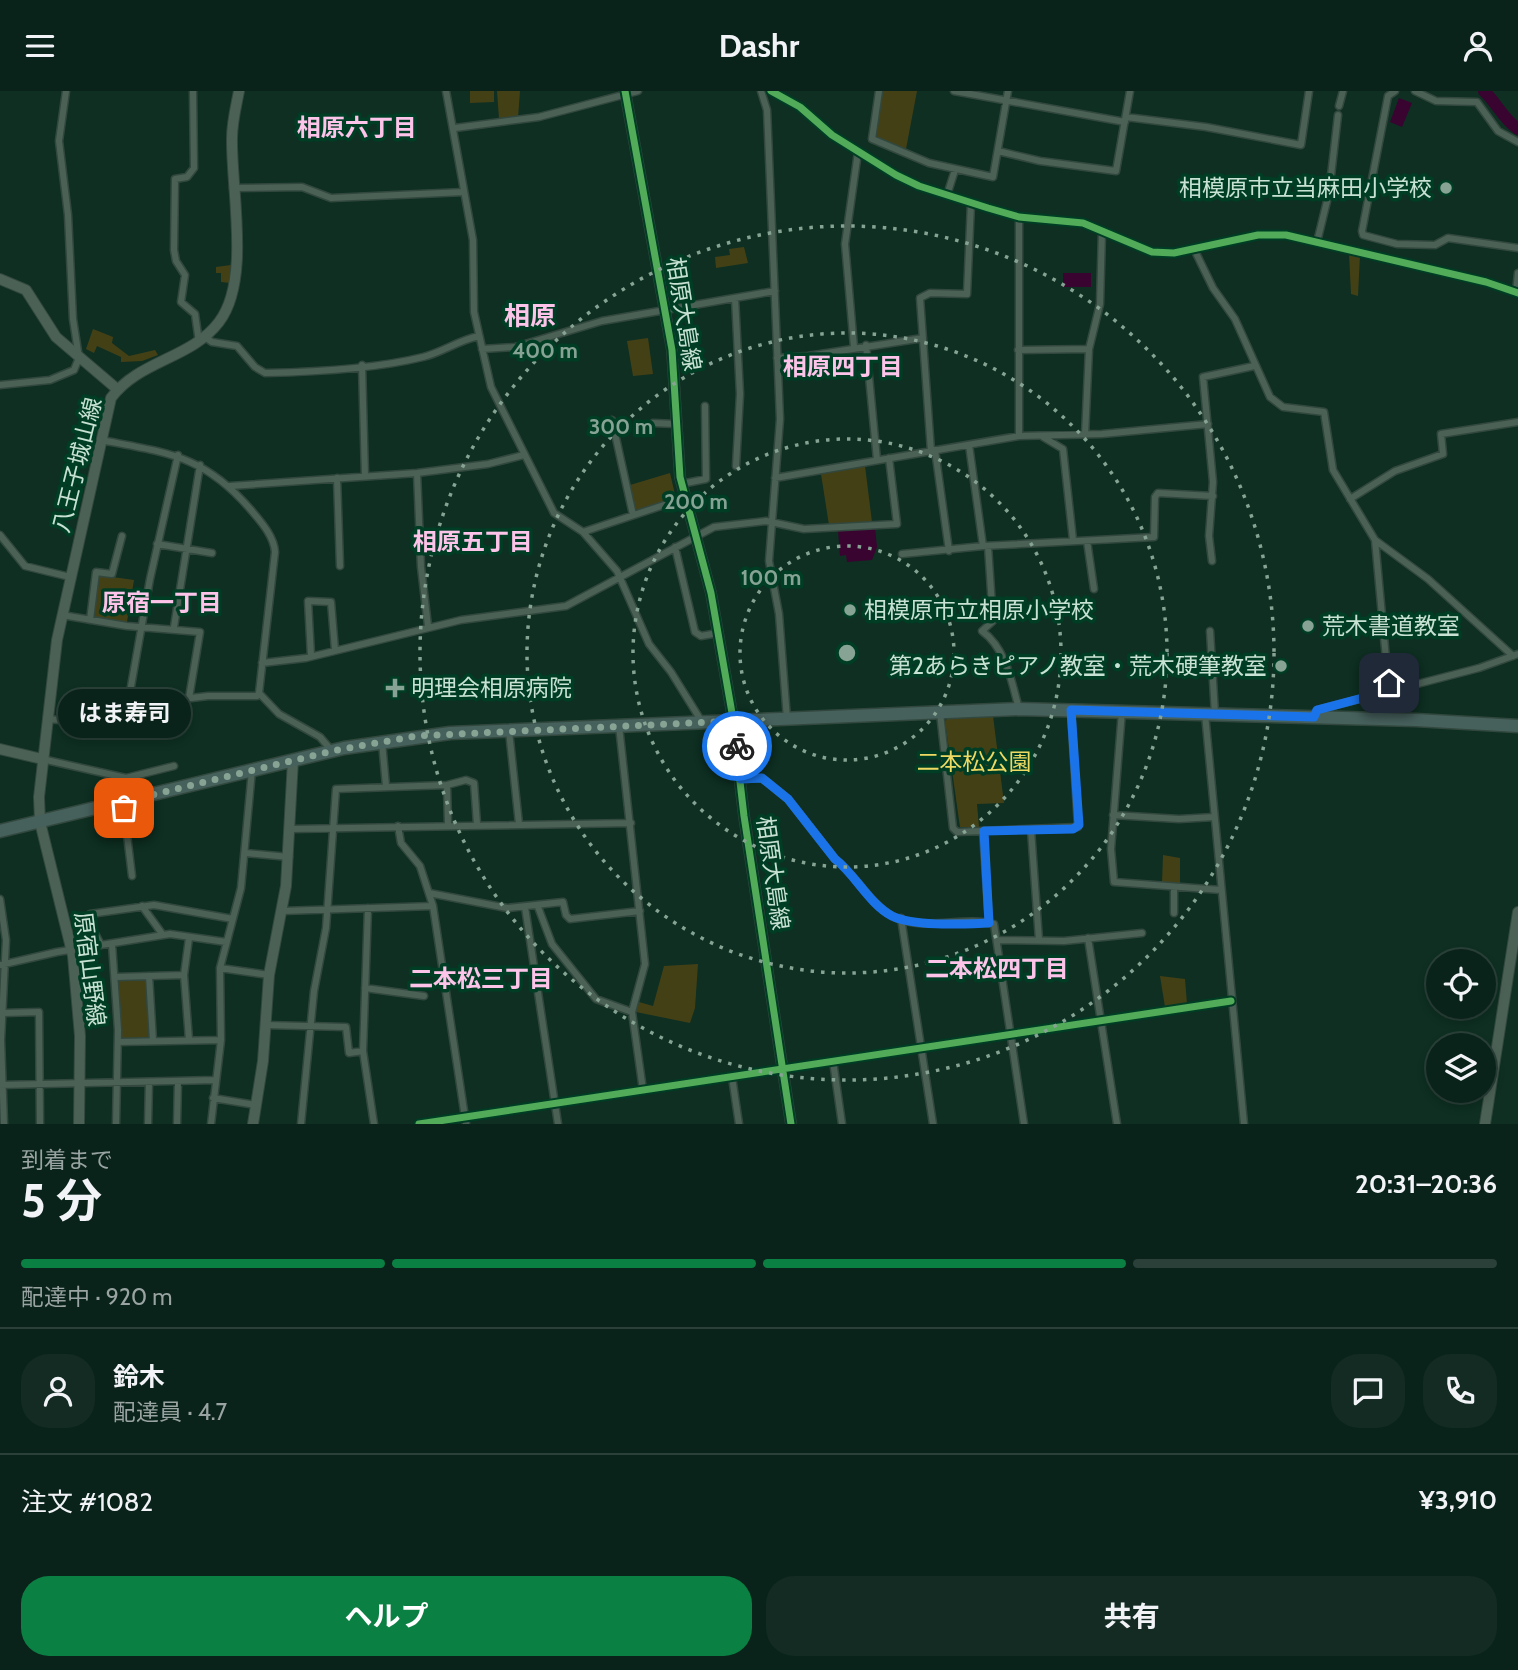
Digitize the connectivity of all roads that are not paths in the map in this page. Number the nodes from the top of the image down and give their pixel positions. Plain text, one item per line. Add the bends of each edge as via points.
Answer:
1 (66, 91) edge
2 (193, 91) edge
3 (239, 91) edge
4 (446, 91) edge
5 (638, 91) edge
6 (761, 91) edge
7 (771, 91) edge
8 (879, 91) edge
9 (954, 91) edge
10 (1007, 91) edge
11 (1130, 91) edge
12 (1309, 91) edge
13 (1343, 91) edge
14 (1395, 91) edge
15 (1415, 91) edge
16 (625, 92) edge
17 (1006, 101) junction
18 (1339, 106) dead end
19 (1338, 115) dead end
20 (1125, 119) junction
21 (455, 128) junction
22 (1518, 142) edge
23 (998, 151) junction
24 (858, 152) junction
25 (955, 170) junction
26 (233, 188) junction
27 (464, 192) junction
28 (947, 195) junction
29 (971, 203) junction
30 (1019, 217) junction
31 (1102, 231) junction
32 (1317, 242) junction
33 (1518, 248) edge
34 (1194, 249) junction
35 (1518, 274) edge
36 (0, 279) edge
37 (775, 291) junction
38 (1517, 293) edge
39 (735, 298) junction
40 (664, 311) junction
41 (479, 336) junction
42 (923, 338) junction
43 (202, 339) junction
44 (866, 345) junction
45 (854, 347) junction
46 (482, 349) junction
47 (1090, 349) junction
48 (1018, 350) junction
49 (79, 358) junction
50 (777, 358) junction
51 (362, 365) junction
52 (1254, 366) junction
53 (0, 385) edge
54 (117, 389) junction
55 (705, 406) dead end
56 (612, 420) dead end
57 (1518, 422) edge
58 (653, 423) dead end
59 (676, 424) junction
60 (1208, 424) junction
61 (1085, 435) junction
62 (1019, 436) junction
63 (1034, 436) junction
64 (100, 440) junction
65 (969, 445) junction
66 (933, 451) junction
67 (178, 455) junction
68 (524, 455) junction
69 (890, 458) junction
70 (877, 460) junction
71 (200, 465) junction
72 (736, 466) dead end
73 (417, 473) junction
74 (365, 476) junction
75 (337, 478) junction
76 (775, 478) junction
77 (681, 484) junction
78 (230, 486) junction
79 (1213, 496) junction
80 (685, 498) junction
81 (1350, 499) junction
82 (633, 515) junction
83 (771, 522) junction
84 (583, 532) junction
85 (0, 535) edge
86 (696, 535) junction
87 (122, 536) dead end
88 (1073, 540) junction
89 (1376, 540) junction
90 (1087, 541) junction
91 (157, 544) junction
92 (985, 546) junction
93 (675, 547) junction
94 (184, 549) junction
95 (949, 551) junction
96 (212, 552) dead end
97 (902, 554) dead end
98 (1212, 561) dead end
99 (340, 566) dead end
100 (70, 577) junction
101 (623, 579) junction
102 (1094, 589) dead end
103 (62, 615) junction
104 (90, 620) junction
105 (142, 626) junction
106 (428, 626) junction
107 (174, 627) junction
108 (1210, 631) dead end
109 (718, 633) junction
110 (335, 650) junction
111 (1516, 655) edge
112 (311, 656) junction
113 (262, 663) junction
114 (1389, 691) junction
115 (259, 693) junction
116 (189, 698) junction
117 (127, 709) junction
118 (1019, 709) junction
119 (1071, 710) junction
120 (1122, 711) junction
121 (940, 713) junction
122 (1210, 714) junction
123 (1314, 717) junction
124 (47, 719) junction
125 (787, 719) junction
126 (733, 721) junction
127 (702, 722) junction
128 (619, 726) junction
129 (1518, 726) edge
130 (509, 731) junction
131 (382, 741) junction
132 (0, 749) edge
133 (332, 751) junction
134 (43, 759) junction
135 (293, 760) junction
136 (174, 766) dead end
137 (252, 770) junction
138 (741, 779) junction
139 (447, 785) junction
140 (386, 786) junction
141 (123, 802) junction
142 (1113, 815) junction
143 (1214, 817) junction
144 (40, 822) junction
145 (631, 823) junction
146 (477, 824) junction
147 (519, 824) junction
148 (448, 825) junction
149 (398, 826) junction
150 (333, 828) junction
151 (291, 829) junction
152 (1031, 830) junction
153 (0, 831) edge
154 (984, 831) junction
155 (246, 853) junction
156 (289, 856) junction
157 (132, 876) dead end
158 (1174, 887) junction
159 (1221, 890) junction
160 (429, 894) junction
161 (0, 899) edge
162 (433, 906) junction
163 (142, 907) junction
164 (525, 907) junction
165 (538, 907) junction
166 (368, 908) junction
167 (328, 909) junction
168 (282, 911) junction
169 (640, 911) junction
170 (1518, 912) edge
171 (1174, 913) dead end
172 (901, 918) junction
173 (233, 919) junction
174 (989, 923) junction
175 (1142, 933) dead end
176 (163, 935) junction
177 (189, 938) junction
178 (1088, 938) junction
179 (997, 940) junction
180 (1039, 940) junction
181 (226, 942) junction
182 (112, 943) junction
183 (101, 945) junction
184 (72, 950) junction
185 (3, 964) edge
186 (220, 968) junction
187 (184, 975) junction
188 (269, 975) junction
189 (149, 976) junction
190 (116, 977) junction
191 (365, 988) junction
192 (424, 996) dead end
193 (1231, 1001) junction
194 (3, 1013) junction
195 (632, 1013) junction
196 (1101, 1021) junction
197 (265, 1025) junction
198 (311, 1026) junction
199 (1011, 1034) junction
200 (189, 1040) junction
201 (221, 1040) junction
202 (153, 1041) junction
203 (118, 1042) junction
204 (922, 1048) junction
205 (363, 1051) junction
206 (833, 1061) junction
207 (782, 1069) junction
208 (732, 1077) junction
209 (215, 1080) junction
210 (178, 1081) junction
211 (149, 1082) junction
212 (80, 1083) junction
213 (117, 1083) junction
214 (40, 1084) junction
215 (1, 1085) edge
216 (643, 1090) junction
217 (213, 1098) junction
218 (555, 1104) junction
219 (256, 1105) junction
220 (466, 1121) edge
221 (4, 1124) edge
222 (40, 1124) edge
223 (79, 1124) edge
224 (116, 1124) edge
225 (148, 1124) edge
226 (177, 1124) edge
227 (211, 1124) edge
228 (253, 1124) edge
229 (301, 1124) edge
230 (374, 1124) edge
231 (419, 1124) edge
232 (558, 1124) edge
233 (739, 1124) edge
234 (791, 1124) edge
235 (842, 1124) edge
236 (933, 1124) edge
237 (1024, 1124) edge
238 (1116, 1124) edge
239 (1244, 1124) edge
240 (1485, 1124) edge

1 - 49 street via 59,141
2 - 43 street via 194,168 187,177 175,179 174,250 185,275 181,302 195,314
3 - 26 street, 八王子城山線 via 232,127
4 - 21 street
5 - 16 street
6 - 37 street via 767,110
7 - 24 street via 800,107
8 - 25 street via 872,139
9 - 17 street
10 - 17 street
11 - 20 street
12 - 20 street via 1301,145 1206,127
13 - 18 street
14 - 33 street via 1388,96 1383,118 1363,235 1396,244 1434,245 1448,238
15 - 22 street via 1440,102 1477,102 1498,131
16 - 21 street via 538,117
16 - 40 street, 相原大島線
17 - 20 street
17 - 23 street
19 - 32 street via 1329,193
20 - 23 street via 1116,171
21 - 27 street
23 - 25 street via 993,177
24 - 28 street via 908,181
24 - 45 street via 845,244
25 - 28 street
26 - 27 street via 302,187 331,198
26 - 43 street, 八王子城山線 via 233,292 224,314
27 - 41 street via 473,240 473,299
28 - 29 street
29 - 30 street
29 - 42 street via 968,292 922,295
30 - 31 street via 1083,223
30 - 48 street
31 - 34 street via 1152,252
31 - 47 street via 1100,304
32 - 34 street via 1267,235
32 - 38 street
34 - 52 street via 1235,319
35 - 38 street
36 - 49 street via 26,290 50,330
37 - 39 street
37 - 50 street
39 - 40 street
39 - 72 street via 740,394
40 - 46 street via 602,321 515,347
40 - 59 street, 相原大島線 via 675,376
41 - 46 street
41 - 51 street via 421,358
42 - 44 street
42 - 66 street
43 - 51 street via 237,346 265,373
43 - 54 street, 八王子城山線 via 136,373
44 - 45 street
44 - 70 street
45 - 50 street
46 - 68 street via 491,387
47 - 48 street
47 - 61 street
48 - 62 street
49 - 53 street via 74,370 50,380
49 - 54 street
50 - 76 street via 780,419
51 - 74 street
52 - 60 street via 1203,377
52 - 81 street via 1274,402 1324,412 1333,470
54 - 64 street, 八王子城山線
55 - 77 street via 706,479
56 - 82 street
57 - 81 street via 1441,434 1443,454 1395,471
58 - 59 street
59 - 77 street, 相原大島線
60 - 61 street
60 - 79 street
61 - 63 street
62 - 63 street
62 - 65 street
63 - 88 street via 1063,449
64 - 67 street
64 - 100 street, 八王子城山線
65 - 66 street
65 - 92 street
66 - 69 street
66 - 95 street
67 - 71 street
67 - 91 street
68 - 73 street
68 - 84 street via 554,513
69 - 70 street
69 - 83 street via 897,523 804,529
70 - 76 street
71 - 78 street
71 - 94 street
73 - 74 street
73 - 106 street
74 - 75 street
75 - 78 street
75 - 99 street
76 - 83 street
77 - 80 street, 相原大島線
78 - 113 street via 274,543
79 - 90 street via 1158,493 1154,537
79 - 98 street
80 - 82 street
80 - 86 street, 相原大島線
81 - 89 street
82 - 84 street
83 - 86 street via 714,527
83 - 125 street via 769,561 779,614
84 - 101 street
85 - 100 street via 25,566
86 - 93 street
86 - 109 street, 相原大島線
87 - 104 street via 112,574 95,574
88 - 90 street
88 - 92 street
89 - 111 street
89 - 114 street
90 - 102 street
91 - 94 street
91 - 105 street
92 - 95 street
92 - 118 street via 993,621 982,631 1008,669
93 - 101 street
93 - 109 street via 696,634
94 - 96 street
94 - 107 street
95 - 97 street
100 - 103 street, 八王子城山線
101 - 106 street via 566,606
101 - 127 street via 649,644
103 - 104 street
103 - 124 street, 八王子城山線
104 - 105 street
105 - 107 street
105 - 117 street
106 - 110 street
107 - 116 street via 201,633
108 - 122 street
109 - 126 street, 相原大島線
110 - 112 street
110 - 112 street via 330,600 309,601
111 - 114 street
112 - 113 street
113 - 115 street
114 - 123 street via 1317,710
115 - 116 street
115 - 133 street via 279,714 320,737
116 - 117 street
117 - 124 street via 86,722
118 - 119 highway
118 - 121 highway
119 - 120 highway
119 - 152 street via 1079,825
120 - 122 highway
120 - 142 street
121 - 125 highway
121 - 154 street via 953,828 957,832
122 - 123 highway
122 - 143 street
123 - 129 highway
124 - 134 street, 八王子城山線
125 - 126 highway
126 - 127 highway
126 - 138 street, 相原大島線
127 - 128 highway
128 - 130 highway
128 - 145 street
130 - 131 highway
130 - 147 street
131 - 133 highway
131 - 140 street
132 - 134 street
133 - 135 highway
134 - 136 street via 126,778
134 - 144 street, 八王子城山線
135 - 137 highway
135 - 151 street
137 - 141 highway
137 - 155 street
138 - 172 street via 762,778 782,793 835,859 892,916
138 - 207 street, 相原大島線
139 - 140 street
139 - 146 street via 466,780 474,783
139 - 148 street
140 - 150 street via 338,787
141 - 144 highway
141 - 157 street
142 - 143 street
142 - 158 street via 1114,882
143 - 159 street
144 - 153 highway
144 - 184 street, 原宿山野線
145 - 147 street
145 - 169 street
146 - 147 street
146 - 148 street
148 - 149 street
149 - 150 street
149 - 160 street via 401,843 420,866
150 - 151 street
150 - 167 street
151 - 156 street
152 - 154 street
152 - 180 street
154 - 174 street
155 - 156 street
155 - 173 street
156 - 168 street
158 - 159 street
158 - 171 street
159 - 193 street
160 - 162 street
160 - 164 street via 495,907
161 - 185 street via 6,932
162 - 166 street
162 - 220 street
163 - 173 street via 154,905
163 - 176 street
163 - 183 street via 89,915
164 - 165 street
164 - 218 street
165 - 169 street via 563,902 570,919
165 - 195 street via 552,944 596,999
166 - 167 street
166 - 191 street
167 - 168 street
167 - 198 street
168 - 188 street
169 - 195 street via 645,964
170 - 240 street
172 - 174 street
172 - 204 street
173 - 181 street
174 - 179 street via 995,926
175 - 178 street
176 - 177 street
176 - 182 street
177 - 181 street
177 - 187 street
178 - 180 street
178 - 196 street
179 - 180 street
179 - 199 street
181 - 186 street
182 - 183 street
182 - 190 street
183 - 184 street
184 - 185 street
184 - 212 street, 原宿山野線
185 - 194 street
186 - 188 street
186 - 201 street
187 - 189 street
187 - 200 street
188 - 197 street
189 - 190 street
189 - 202 street
190 - 203 street
191 - 192 street
191 - 205 street
193 - 196 street
193 - 239 street
194 - 214 street via 39,1011
194 - 215 street
195 - 216 street
196 - 199 street
196 - 238 street
197 - 198 street
197 - 219 street
198 - 205 street via 346,1027 349,1053
198 - 229 street
199 - 204 street
199 - 237 street
200 - 201 street
200 - 202 street
201 - 209 street
202 - 203 street
203 - 213 street
204 - 206 street
204 - 236 street
205 - 230 street
206 - 207 street
206 - 235 street
207 - 208 street
207 - 234 street, 相原大島線
208 - 216 street
208 - 233 street
209 - 210 street
209 - 217 street
210 - 211 street
210 - 226 street
211 - 213 street
211 - 225 street
212 - 213 street
212 - 214 street
212 - 223 street, 原宿山野線
213 - 224 street
214 - 215 street
214 - 222 street
215 - 221 street
216 - 218 street
217 - 219 street
217 - 227 street
218 - 220 street
218 - 232 street
219 - 228 street
220 - 231 street

